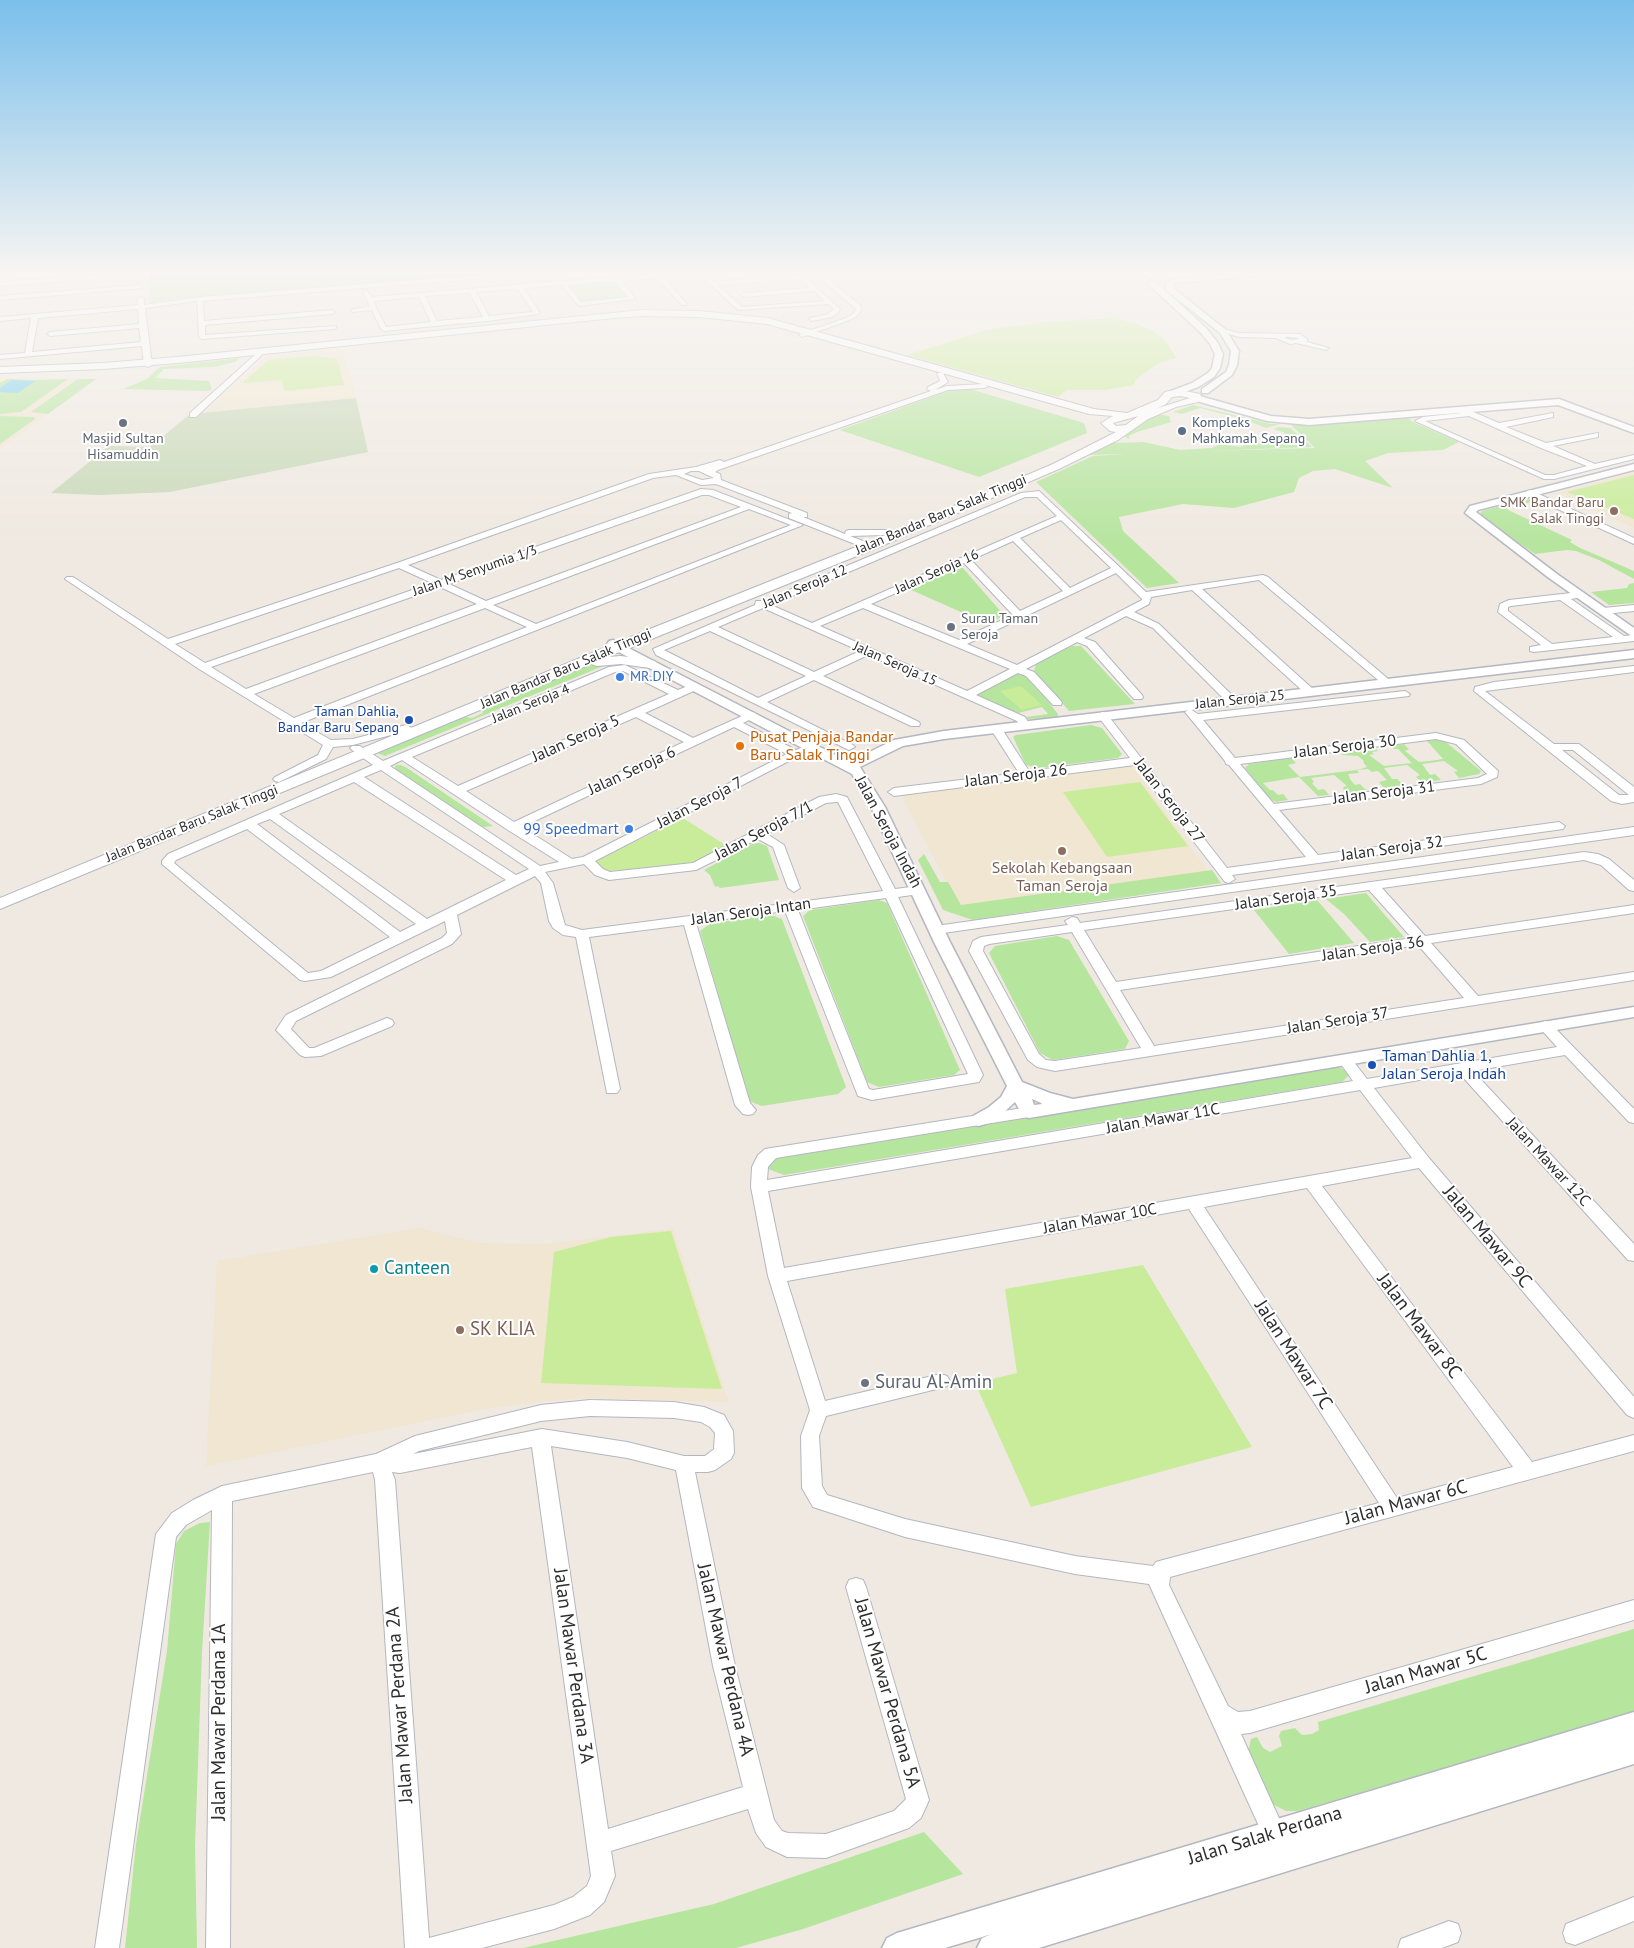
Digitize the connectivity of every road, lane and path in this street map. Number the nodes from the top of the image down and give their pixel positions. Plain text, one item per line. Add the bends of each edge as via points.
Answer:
1 (148, 364) edge
2 (248, 364) edge
3 (904, 364) edge
4 (926, 364) edge
5 (1217, 364) edge
6 (1233, 364) edge
7 (0, 371) edge
8 (940, 375) junction
9 (984, 386) junction
10 (1211, 388) junction
11 (1174, 393) junction
12 (1196, 397) junction
13 (1186, 402) junction
14 (1218, 405) junction
15 (1229, 409) junction
16 (1459, 410) junction
17 (1136, 414) junction
18 (1469, 414) junction
19 (192, 415) dead end
20 (1550, 415) dead end
21 (1107, 425) junction
22 (1498, 426) junction
23 (1129, 428) junction
24 (1634, 430) edge
25 (1595, 434) dead end
26 (1544, 446) junction
27 (1634, 457) edge
28 (1594, 467) junction
29 (1634, 467) edge
30 (696, 469) junction
31 (1610, 473) junction
32 (681, 474) junction
33 (711, 479) junction
34 (1530, 493) junction
35 (748, 507) junction
36 (1061, 517) junction
37 (885, 532) junction
38 (844, 537) junction
39 (1014, 537) junction
40 (1634, 541) edge
41 (867, 543) junction
42 (965, 559) junction
43 (400, 565) junction
44 (1117, 569) junction
45 (70, 579) dead end
46 (440, 584) junction
47 (1194, 586) junction
48 (1069, 592) junction
49 (1580, 594) junction
50 (744, 596) junction
51 (1562, 597) junction
52 (1145, 598) junction
53 (485, 604) junction
54 (763, 604) junction
55 (863, 604) junction
56 (1634, 608) edge
57 (1603, 611) junction
58 (1127, 613) junction
59 (1019, 616) junction
60 (813, 626) junction
61 (534, 627) junction
62 (710, 627) junction
63 (660, 630) junction
64 (1634, 633) edge
65 (1077, 638) junction
66 (1634, 638) edge
67 (1622, 639) junction
68 (167, 643) junction
69 (959, 644) junction
70 (616, 646) junction
71 (1550, 647) junction
72 (1534, 649) dead end
73 (867, 652) junction
74 (1634, 654) edge
75 (655, 658) junction
76 (1549, 664) junction
77 (572, 666) junction
78 (203, 667) junction
79 (1634, 668) edge
80 (1018, 669) junction
81 (815, 676) junction
82 (1565, 676) junction
83 (1388, 683) junction
84 (694, 687) junction
85 (1310, 692) junction
86 (246, 694) junction
87 (678, 694) junction
88 (1405, 694) dead end
89 (966, 696) junction
90 (1138, 697) dead end
91 (1231, 700) junction
92 (1056, 704) dead end
93 (1185, 706) junction
94 (755, 709) junction
95 (636, 713) junction
96 (1102, 715) junction
97 (1194, 718) junction
98 (293, 722) junction
99 (735, 723) junction
100 (915, 724) dead end
101 (1025, 724) junction
102 (406, 728) junction
103 (996, 728) junction
104 (693, 742) junction
105 (329, 744) junction
106 (812, 746) junction
107 (849, 747) dead end
108 (1551, 748) junction
109 (360, 751) junction
110 (796, 754) junction
111 (403, 756) junction
112 (1137, 761) junction
113 (1230, 762) junction
114 (382, 765) junction
115 (851, 766) junction
116 (1492, 771) joint
117 (1026, 775) junction
118 (355, 777) junction
119 (279, 779) junction
120 (457, 791) junction
121 (894, 792) dead end
122 (1634, 793) edge
123 (1634, 798) edge
124 (1270, 808) junction
125 (275, 818) junction
126 (249, 824) junction
127 (1559, 826) dead end
128 (512, 827) junction
129 (1634, 831) edge
130 (758, 834) junction
131 (587, 860) junction
132 (1315, 860) junction
133 (568, 862) junction
134 (537, 870) junction
135 (1224, 872) junction
136 (516, 881) junction
137 (1372, 885) junction
138 (1634, 887) edge
139 (794, 888) dead end
140 (1235, 888) junction
141 (919, 890) junction
142 (0, 892) edge
143 (890, 894) junction
144 (0, 904) edge
145 (790, 907) junction
146 (1634, 909) edge
147 (1066, 911) junction
148 (450, 913) junction
149 (689, 920) junction
150 (426, 925) junction
151 (1076, 927) junction
152 (936, 930) junction
153 (582, 934) junction
154 (400, 938) junction
155 (1422, 942) junction
156 (1634, 976) edge
157 (1112, 987) junction
158 (1474, 1000) junction
159 (1634, 1012) edge
160 (387, 1023) dead end
161 (1545, 1026) junction
162 (1568, 1050) junction
163 (1150, 1051) junction
164 (1345, 1060) junction
165 (1042, 1064) joint
166 (1462, 1069) junction
167 (1364, 1085) junction
168 (1016, 1086) junction
169 (612, 1089) dead end
170 (1076, 1104) junction
171 (748, 1110) dead end
172 (1029, 1112) junction
173 (1634, 1118) edge
174 (979, 1120) junction
175 (1423, 1162) junction
176 (1311, 1182) junction
177 (759, 1187) junction
178 (1193, 1203) junction
179 (1634, 1255) edge
180 (777, 1276) junction
181 (942, 1381) dead end
182 (819, 1410) junction
183 (1634, 1410) edge
184 (542, 1437) junction
185 (1634, 1442) edge
186 (379, 1462) junction
187 (684, 1464) junction
188 (1527, 1471) junction
189 (222, 1495) junction
190 (1392, 1506) junction
191 (1158, 1576) junction
192 (856, 1587) dead end
193 (1634, 1610) edge
194 (1220, 1713) junction
195 (1634, 1725) edge
196 (1634, 1751) edge
197 (756, 1794) junction
198 (1273, 1833) junction
199 (599, 1844) junction
200 (787, 1845) joint
201 (1285, 1860) junction
202 (1634, 1909) edge
203 (1449, 1933) dead end
204 (1575, 1933) dead end
205 (107, 1948) edge
206 (218, 1948) edge
207 (416, 1948) edge
208 (435, 1948) edge
209 (897, 1948) edge
210 (992, 1948) edge
211 (1410, 1948) edge

1 - 7 main road
2 - 19 street
3 - 8 main road
4 - 17 main road via 1093,412
5 - 11 street via 1211,374 1195,385
6 - 10 street via 1229,373
8 - 9 main road
8 - 30 street via 944,382 940,386
9 - 21 main road via 1085,414
9 - 33 street via 947,388 715,468
10 - 12 street
10 - 14 street via 1207,398
11 - 12 main road
11 - 17 main road
12 - 13 main road, Jalan Bandar Baru Salak Tinggi
12 - 14 street
13 - 15 street
13 - 23 main road, Jalan Bandar Baru Salak Tinggi via 1144,418
14 - 15 street
15 - 16 street via 1270,419 1309,422
16 - 18 street
16 - 24 street via 1559,402
17 - 21 main road via 1111,420
18 - 22 street
18 - 28 street via 1419,421 1544,477
20 - 22 street
21 - 23 main road
21 - 37 main road, Jalan Bandar Baru Salak Tinggi via 1105,436 1044,466
22 - 26 street
23 - 41 main road, Jalan Bandar Baru Salak Tinggi via 1057,466
25 - 26 street
26 - 28 street
27 - 28 street
28 - 31 street
29 - 31 street
30 - 32 street
30 - 33 street
31 - 34 street
32 - 33 street via 697,482
32 - 43 street via 650,478
33 - 38 street
34 - 40 street
34 - 49 street via 1474,508 1470,513
35 - 46 street, Jalan M Senyumia 1/3 via 710,492 701,492
35 - 53 street
35 - 61 street, Jalan M Senyumia 1/3 via 799,525
36 - 39 street, Jalan Seroja 16
36 - 44 street
36 - 54 street, Jalan Seroja 12 via 1039,494 1024,495
37 - 38 street
37 - 41 main road, Jalan Bandar Baru Salak Tinggi
38 - 41 street
39 - 42 street, Jalan Seroja 16
39 - 48 street
41 - 50 main road, Jalan Bandar Baru Salak Tinggi
41 - 70 main road, Jalan Bandar Baru Salak Tinggi
42 - 55 street, Jalan Seroja 16
42 - 59 street
43 - 46 street
43 - 68 street
44 - 48 street
44 - 52 street
45 - 68 street
46 - 53 street
46 - 78 street, Jalan M Senyumia 1/3
47 - 52 street
47 - 83 street via 1254,577 1265,579
47 - 85 street
48 - 59 street
49 - 51 street
49 - 57 street
50 - 54 street
50 - 63 main road, Jalan Bandar Baru Salak Tinggi
51 - 67 street
51 - 71 street via 1503,606 1503,612
52 - 58 street
53 - 61 street
53 - 86 street
54 - 60 street, Jalan Seroja 15
54 - 62 street, Jalan Seroja 12
55 - 60 street, Jalan Seroja 16
55 - 69 street
56 - 57 street
57 - 64 street
58 - 65 street
58 - 91 street via 1156,626
59 - 69 street
60 - 73 street, Jalan Seroja 15
61 - 98 street
62 - 75 street, Jalan Seroja 12 via 658,649
62 - 81 street
63 - 70 main road, Jalan Bandar Baru Salak Tinggi
63 - 75 main road via 643,645 644,657
65 - 80 street
65 - 90 street via 1092,644
66 - 67 street
67 - 71 street
68 - 78 street
69 - 80 street
70 - 75 street, Jalan Seroja Indah
70 - 77 main road, Jalan Bandar Baru Salak Tinggi
70 - 102 main road, Jalan Bandar Baru Salak Tinggi
71 - 72 street
73 - 81 street, Jalan Seroja 6
73 - 89 street, Jalan Seroja 15
74 - 76 street, Jalan Seroja 25
75 - 77 main road
75 - 84 street, Jalan Seroja Indah
75 - 94 street
76 - 82 street
76 - 83 street, Jalan Seroja 25
77 - 109 main road, Jalan Bandar Baru Salak Tinggi
78 - 86 street
79 - 82 street
80 - 89 street
80 - 92 street via 1030,674
81 - 94 street, Jalan Seroja 6
81 - 100 street
82 - 108 street via 1494,684 1479,689 1481,694
83 - 85 street, Jalan Seroja 25
84 - 87 street, Jalan Seroja 5
84 - 94 street, Jalan Seroja Indah
85 - 91 street, Jalan Seroja 25
86 - 98 street
87 - 95 street, Jalan Seroja 5
87 - 111 street, Jalan Seroja 4 via 626,668 613,669
88 - 97 street
89 - 101 street, Jalan Seroja 15 via 1021,719
91 - 93 street, Jalan Seroja 25
93 - 96 street, Jalan Seroja 25
93 - 97 street
94 - 99 street, Jalan Seroja 6
94 - 106 street, Jalan Seroja Indah
94 - 107 street
95 - 104 street
95 - 120 street, Jalan Seroja 5
96 - 101 street, Jalan Seroja 25
96 - 112 street, Jalan Seroja 27
97 - 113 street
98 - 105 street
99 - 104 street, Jalan Seroja 6
99 - 110 street
101 - 103 street, Jalan Seroja 25
102 - 105 street via 353,742
102 - 109 main road, Jalan Bandar Baru Salak Tinggi
103 - 115 street, Jalan Seroja 25 via 906,741
103 - 117 street
104 - 128 street, Jalan Seroja 6
105 - 119 street via 322,757
106 - 110 street, Jalan Seroja 7
106 - 115 street, Jalan Seroja Indah
108 - 122 street via 1575,746
108 - 123 street via 1615,798
109 - 114 street
109 - 119 main road, Jalan Bandar Baru Salak Tinggi
109 - 144 main road, Jalan Bandar Baru Salak Tinggi
110 - 131 street, Jalan Seroja 7
111 - 114 street, Jalan Seroja 4
111 - 120 street
112 - 117 street, Jalan Seroja 26
112 - 135 street, Jalan Seroja 27
113 - 116 street, Jalan Seroja 30 via 1436,736 1460,742
113 - 124 street
114 - 118 street, Jalan Seroja 4
114 - 134 street
115 - 141 street, Jalan Seroja Indah via 874,797
116 - 124 street, Jalan Seroja 31 via 1493,775 1482,781
117 - 121 street, Jalan Seroja 26
118 - 125 street, Jalan Seroja 4
118 - 136 street
119 - 142 main road, Jalan Bandar Baru Salak Tinggi
120 - 128 street
124 - 132 street
125 - 126 street, Jalan Seroja 4
125 - 150 street
126 - 154 street
126 - 154 street, Jalan Seroja 4 via 172,857 168,864 305,977 326,974
127 - 132 street, Jalan Seroja 32
128 - 133 street
129 - 140 street
130 - 131 street, Jalan Seroja 7/1 via 696,866 609,876 599,872
130 - 139 street via 778,845
130 - 143 street, Jalan Seroja 7/1 via 823,800 843,800
131 - 133 street
132 - 135 street, Jalan Seroja 32
133 - 134 street
134 - 136 street
134 - 153 street via 547,883 560,928
135 - 140 street, Jalan Seroja 27
136 - 148 street
137 - 138 street, Jalan Seroja 35 via 1594,856
137 - 151 street, Jalan Seroja 35
137 - 155 street
140 - 147 street
141 - 143 street, Jalan Seroja Intan
141 - 152 street, Jalan Seroja Indah
143 - 145 street, Jalan Seroja Intan
143 - 145 street via 976,1075 969,1079 872,1095 863,1092
145 - 149 street, Jalan Seroja Intan
146 - 155 street, Jalan Seroja 36
147 - 151 street
147 - 152 street
148 - 150 street
148 - 160 street via 454,934 447,941 291,1018 283,1030 305,1052 316,1053
149 - 153 street, Jalan Seroja Intan
149 - 171 street via 743,1105
150 - 154 street
151 - 157 street
151 - 165 street, Jalan Seroja 35 via 986,940 978,944 976,951 1033,1057
152 - 168 street, Jalan Seroja Indah
153 - 169 street
155 - 157 street, Jalan Seroja 36
155 - 158 street
156 - 158 street, Jalan Seroja 37
157 - 163 street
158 - 163 street, Jalan Seroja 37
159 - 161 street
161 - 162 street
161 - 164 street
162 - 166 street, Jalan Mawar 11C
162 - 173 street
163 - 165 street, Jalan Seroja 37 via 1055,1066
164 - 167 street, Jalan Mawar 9C
164 - 170 street
166 - 167 street, Jalan Mawar 11C
166 - 179 street, Jalan Mawar 12C
167 - 175 street, Jalan Mawar 9C
167 - 177 street, Jalan Mawar 11C
168 - 170 street via 1047,1099
168 - 172 street, Jalan Seroja Indah
168 - 174 street via 1007,1101
170 - 172 street
172 - 174 street
174 - 177 street via 771,1153 760,1167
175 - 176 street, Jalan Mawar 10C
175 - 183 street, Jalan Mawar 9C
176 - 178 street, Jalan Mawar 10C
176 - 188 street, Jalan Mawar 8C
177 - 180 street
178 - 180 street, Jalan Mawar 10C
178 - 190 street, Jalan Mawar 7C
180 - 182 street
181 - 182 street
182 - 191 street via 810,1436 812,1488 820,1501 914,1530 1075,1565
184 - 186 street via 400,1465
184 - 187 street via 627,1450
184 - 199 street, Jalan Mawar Perdana 3A via 541,1451
185 - 188 street, Jalan Mawar 6C
186 - 187 street via 415,1444 541,1413 590,1408 674,1410 717,1421 724,1431 724,1453 708,1464
186 - 189 street
186 - 207 street, Jalan Mawar Perdana 2A via 385,1480
187 - 197 street, Jalan Mawar Perdana 4A via 724,1666
188 - 190 street, Jalan Mawar 6C
189 - 205 street via 179,1520 166,1534
189 - 206 street, Jalan Mawar Perdana 1A
190 - 191 street, Jalan Mawar 6C via 1179,1564 1164,1569
191 - 194 street via 1159,1586
192 - 200 street, Jalan Mawar Perdana 5A via 918,1800 913,1810 901,1820 826,1846
193 - 194 street, Jalan Mawar 5C via 1250,1722 1235,1723
194 - 198 street
195 - 198 street, Jalan Salak Perdana
196 - 201 street, Jalan Salak Perdana
197 - 199 street
197 - 200 street, Jalan Mawar Perdana 4A via 764,1825 774,1839
198 - 201 street
198 - 209 street, Jalan Salak Perdana
199 - 208 street, Jalan Mawar Perdana 3A via 603,1876 596,1894 581,1906 554,1917
201 - 210 street, Jalan Salak Perdana
202 - 204 street
203 - 211 street

